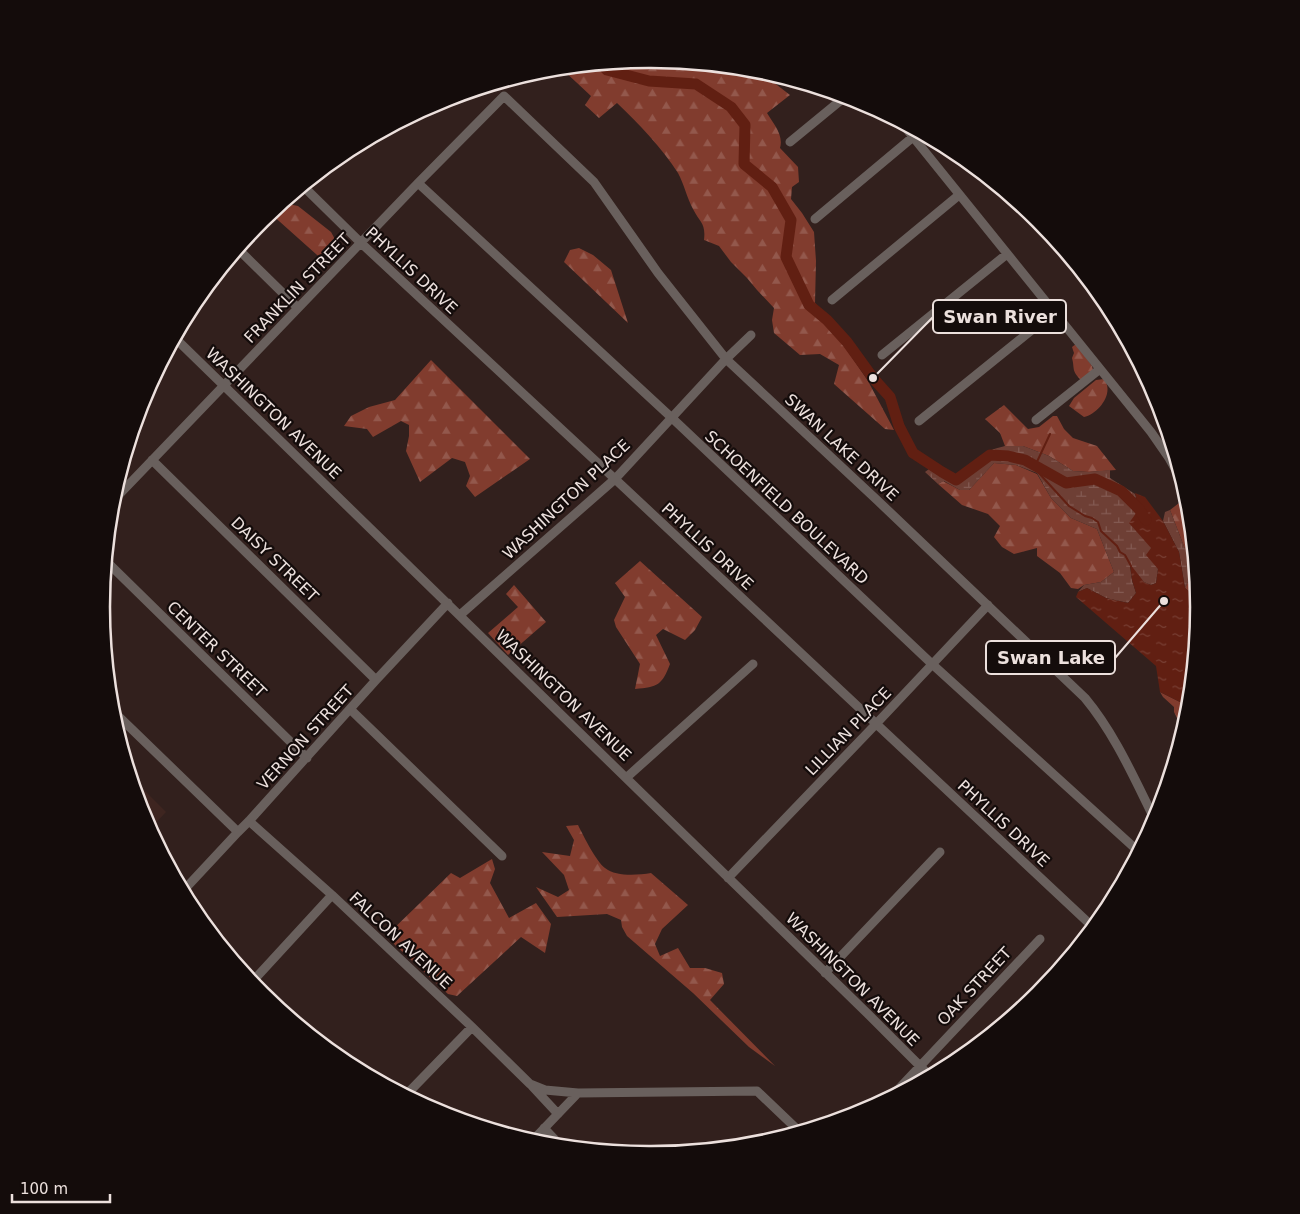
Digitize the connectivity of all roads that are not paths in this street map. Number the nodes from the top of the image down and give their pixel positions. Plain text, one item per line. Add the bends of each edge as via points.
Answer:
1 (504, 96) joint
2 (839, 102) edge
3 (914, 137) joint
4 (790, 142) dead end
5 (418, 182) junction
6 (307, 190) edge
7 (959, 195) junction
8 (815, 218) dead end
9 (361, 243) junction
10 (242, 253) edge
11 (1007, 254) junction
12 (832, 300) dead end
13 (298, 308) junction
14 (1054, 312) junction
15 (751, 335) dead end
16 (180, 343) edge
17 (882, 355) dead end
18 (726, 359) junction
19 (1100, 369) junction
20 (223, 385) junction
21 (672, 418) junction
22 (1036, 420) dead end
23 (919, 421) dead end
24 (1169, 459) edge
25 (152, 460) junction
26 (615, 478) junction
27 (124, 490) edge
28 (112, 567) edge
29 (448, 603) junction
30 (988, 605) junction
31 (460, 615) junction
32 (753, 664) dead end
33 (932, 664) junction
34 (376, 680) junction
35 (350, 709) junction
36 (123, 721) edge
37 (876, 724) junction
38 (306, 758) junction
39 (626, 778) junction
40 (1150, 809) edge
41 (250, 821) junction
42 (238, 832) junction
43 (1133, 847) edge
44 (940, 852) dead end
45 (502, 856) dead end
46 (728, 878) junction
47 (188, 886) edge
48 (332, 896) junction
49 (1088, 922) edge
50 (1040, 938) dead end
51 (825, 973) junction
52 (257, 976) edge
53 (472, 1027) junction
54 (919, 1066) junction
55 (925, 1071) edge
56 (904, 1083) edge
57 (530, 1084) junction
58 (410, 1091) edge
59 (578, 1093) junction
60 (558, 1114) junction
61 (794, 1127) edge
62 (544, 1128) junction
63 (538, 1134) edge
64 (553, 1137) edge

1 - 5 street, FRANKLIN STREET
1 - 18 street, SWAN LAKE DRIVE via 594,182 658,273
2 - 4 street
3 - 7 street
3 - 8 street
5 - 9 street, FRANKLIN STREET
5 - 21 street, SCHOENFIELD BOULEVARD
6 - 9 street, PHYLLIS DRIVE
7 - 11 street
7 - 12 street
9 - 13 street, FRANKLIN STREET
9 - 26 street, PHYLLIS DRIVE
10 - 13 street
11 - 14 street
11 - 17 street
13 - 20 street, FRANKLIN STREET
14 - 19 street
14 - 23 street
15 - 18 street, WASHINGTON PLACE
16 - 20 street, WASHINGTON AVENUE
18 - 21 street, WASHINGTON PLACE
18 - 30 street, SWAN LAKE DRIVE
19 - 22 street
19 - 24 street
20 - 25 street, FRANKLIN STREET
20 - 29 street, WASHINGTON AVENUE
21 - 26 street, WASHINGTON PLACE
21 - 33 street, SCHOENFIELD BOULEVARD
25 - 27 street, FRANKLIN STREET
25 - 34 street, DAISY STREET
26 - 31 street, WASHINGTON PLACE
26 - 37 street, PHYLLIS DRIVE
28 - 38 street, CENTER STREET
29 - 31 street, WASHINGTON AVENUE
29 - 34 street, VERNON STREET
30 - 33 street, LILLIAN PLACE
30 - 40 street, SWAN LAKE DRIVE via 1098,713
31 - 39 street, WASHINGTON AVENUE
32 - 39 street
33 - 37 street, LILLIAN PLACE
33 - 43 street, SCHOENFIELD BOULEVARD
34 - 35 street, VERNON STREET
35 - 38 street, VERNON STREET
35 - 45 street
36 - 42 street
37 - 46 street, LILLIAN PLACE
37 - 49 street, PHYLLIS DRIVE
38 - 41 street, VERNON STREET
39 - 46 street, WASHINGTON AVENUE
41 - 42 street, VERNON STREET
41 - 48 street, FALCON AVENUE
42 - 47 street, VERNON STREET
44 - 51 street
46 - 51 street, WASHINGTON AVENUE
48 - 52 street
48 - 53 street, FALCON AVENUE
50 - 54 street, OAK STREET
51 - 54 street, WASHINGTON AVENUE
53 - 57 street, FALCON AVENUE
53 - 58 street
54 - 55 street, WASHINGTON AVENUE
54 - 56 street, OAK STREET
57 - 59 street, FALCON AVENUE via 545,1090
57 - 60 street, FALCON AVENUE
59 - 60 street
59 - 61 street, FALCON AVENUE via 757,1091
60 - 62 street
62 - 63 street
62 - 64 street

